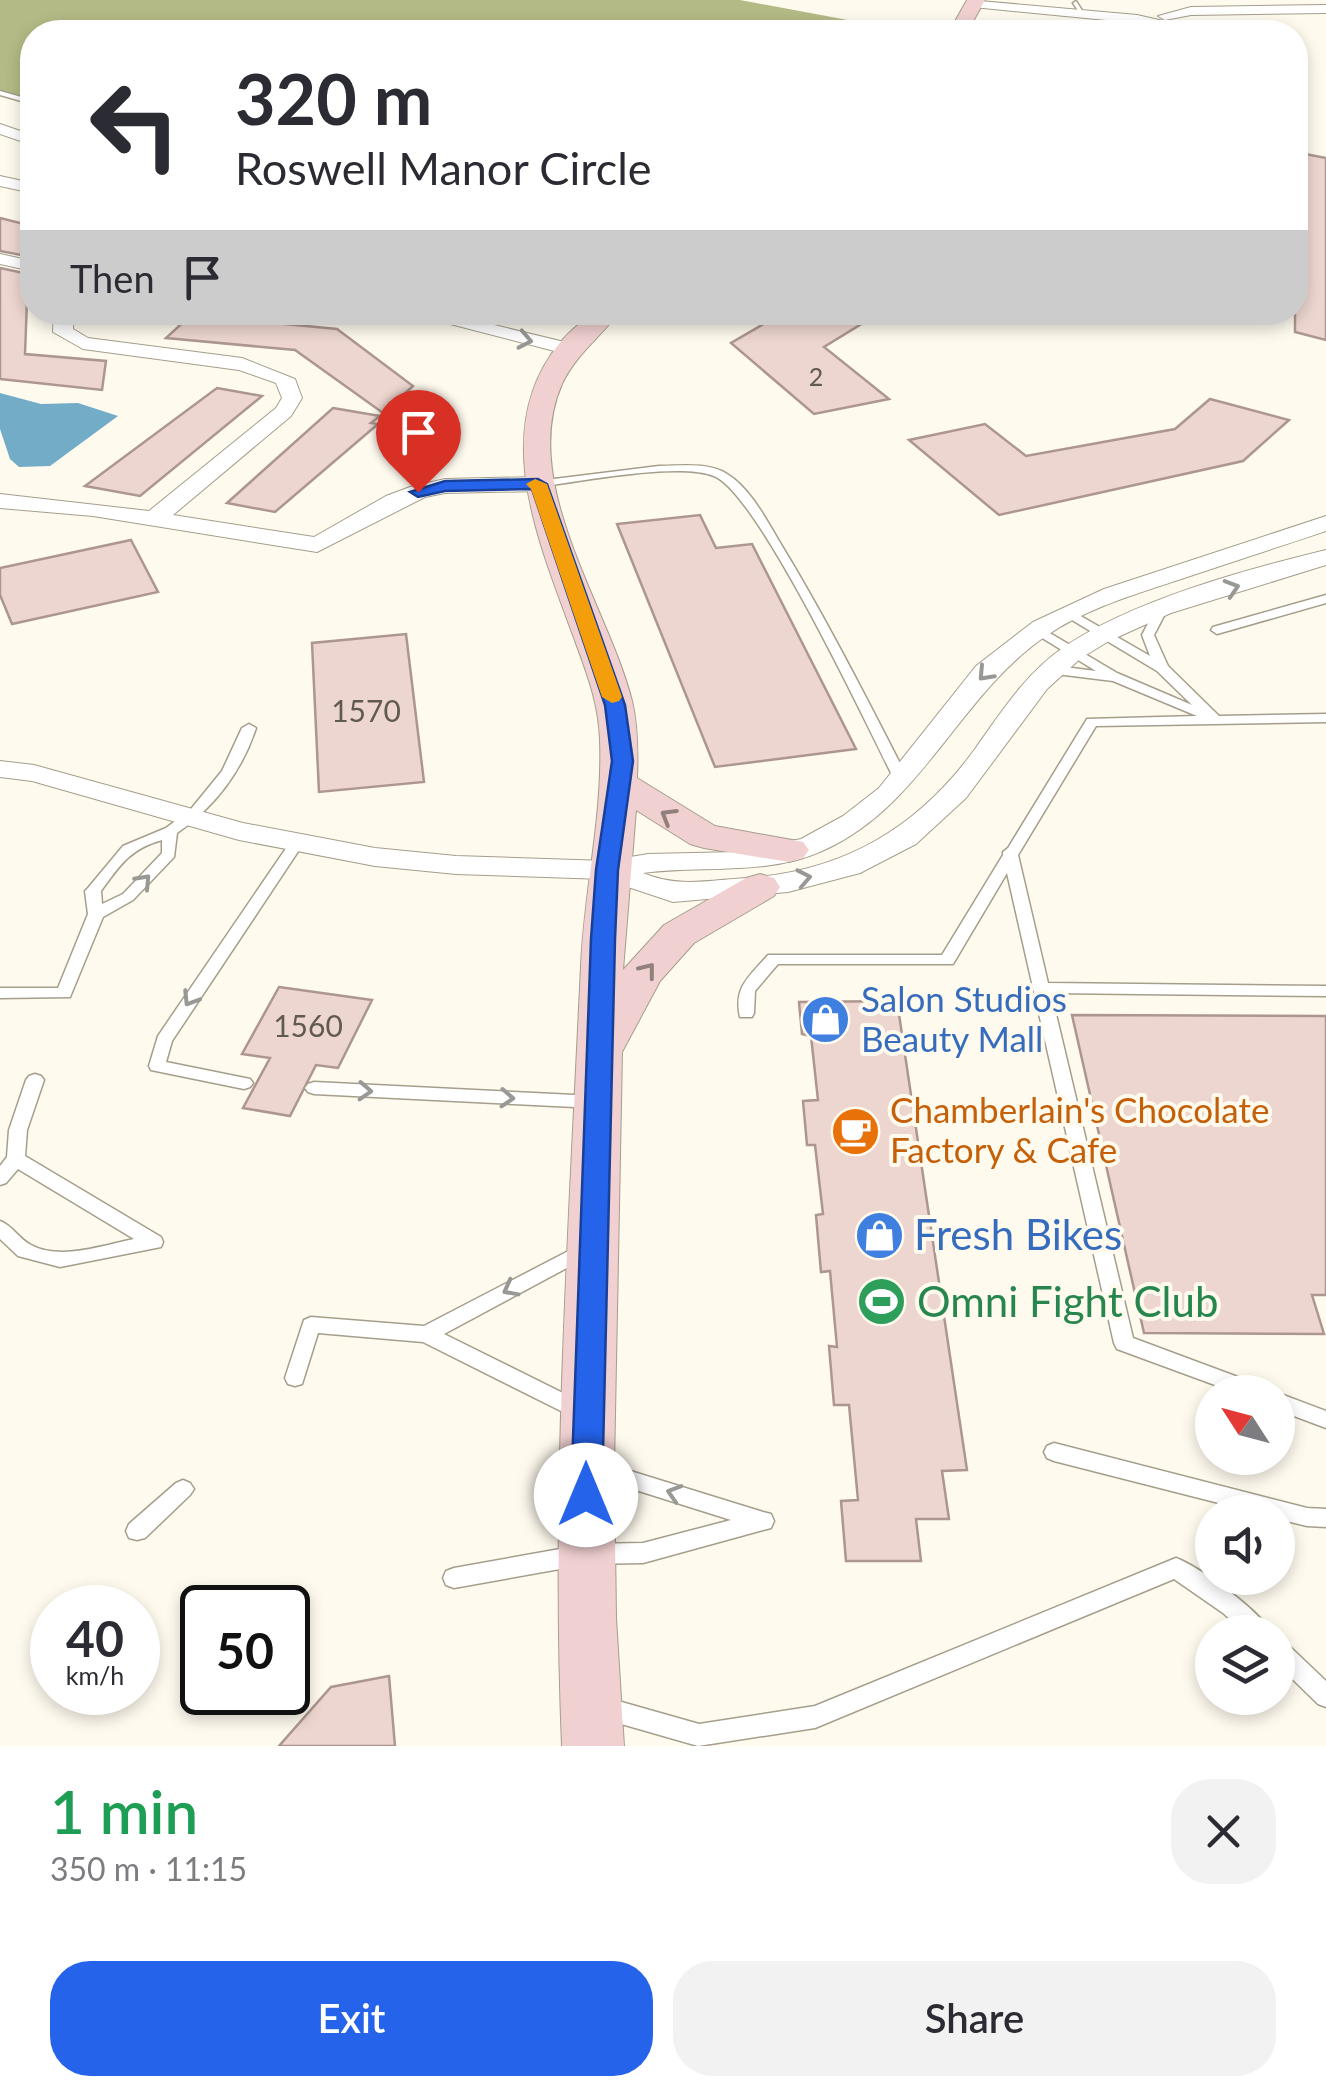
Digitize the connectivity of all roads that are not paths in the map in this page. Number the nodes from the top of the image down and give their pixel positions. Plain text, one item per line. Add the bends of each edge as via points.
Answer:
1 (973, 3) edge
2 (1326, 9) edge
3 (1043, 10) junction
4 (1025, 11) junction
5 (1137, 19) junction
6 (976, 20) edge
7 (1142, 20) edge
8 (63, 325) edge
9 (470, 325) edge
10 (592, 325) edge
11 (570, 348) junction
12 (538, 484) junction
13 (0, 501) edge
14 (154, 519) junction
15 (1326, 523) edge
16 (1326, 557) edge
17 (1326, 599) edge
18 (1162, 610) junction
19 (1068, 614) junction
20 (1038, 630) junction
21 (1217, 630) dead end
22 (1104, 632) junction
23 (1075, 650) junction
24 (1162, 668) junction
25 (1048, 669) junction
26 (1116, 677) junction
27 (1326, 718) edge
28 (1215, 719) junction
29 (249, 728) dead end
30 (0, 769) edge
31 (902, 778) junction
32 (619, 783) junction
33 (180, 824) junction
34 (296, 844) junction
35 (790, 850) junction
36 (1010, 852) junction
37 (607, 870) junction
38 (760, 887) junction
39 (96, 914) junction
40 (1042, 988) junction
41 (1326, 991) edge
42 (0, 993) edge
43 (746, 1014) dead end
44 (599, 1054) junction
45 (34, 1080) dead end
46 (244, 1083) dead end
47 (314, 1088) dead end
48 (598, 1102) junction
49 (16, 1159) junction
50 (0, 1178) edge
51 (0, 1228) edge
52 (594, 1244) junction
53 (426, 1334) junction
54 (1210, 1375) edge
55 (295, 1378) dead end
56 (1295, 1408) edge
57 (1326, 1420) edge
58 (587, 1440) junction
59 (1054, 1452) dead end
60 (183, 1490) dead end
61 (1326, 1518) edge
62 (138, 1531) dead end
63 (588, 1554) junction
64 (454, 1578) dead end
65 (1241, 1615) edge
66 (1295, 1666) edge
67 (1326, 1696) edge
68 (592, 1726) edge

1 - 3 street
1 - 4 street
2 - 5 street via 1190,11
3 - 4 street
3 - 5 street via 1079,8
4 - 6 street
5 - 7 street
8 - 14 street via 63,332 83,343 242,364 285,379 292,398 284,412
9 -> 11 street
10 - 11 main road
11 - 12 main road via 543,397 534,462
12 - 14 street via 418,492 317,545
12 - 31 lane via 684,470 732,481 774,540
12 - 32 main road via 615,705
13 - 14 street
15 - 19 street
18 -> 16 street
17 - 21 lane
18 - 22 street
18 - 24 lane via 1148,635
19 - 20 street
19 - 22 lane
20 - 23 lane
20 -> 31 street via 985,672
22 - 23 street
22 - 24 lane
23 - 25 street
23 - 26 lane
24 - 28 lane
25 - 26 lane
38 -> 25 street via 837,872 917,833
26 - 28 lane
27 - 28 lane
28 - 36 lane via 1092,722
29 - 33 lane via 225,776
30 - 33 street via 34,773
31 - 35 street via 852,822
35 -> 32 main road via 704,836
32 - 37 main road
33 - 34 street
39 -> 33 lane via 128,897 169,854
33 - 39 lane via 129,847 93,890
34 - 37 street via 456,865
34 -> 46 lane via 164,1040 157,1066
35 - 37 street via 737,861
36 - 40 lane
36 - 43 lane via 947,960 774,959 747,990
37 - 38 street via 668,892
37 - 44 main road
44 -> 38 main road via 642,974 679,934
39 - 42 lane via 64,993
40 - 41 lane
40 - 54 lane via 1124,1343
44 - 48 main road
45 - 49 lane
47 -> 48 lane
48 - 52 main road
49 - 50 lane
49 - 51 lane via 154,1242 60,1260 25,1251
52 -> 53 lane
52 - 58 main road
53 - 55 lane via 311,1325
53 - 58 lane
56 - 57 lane
58 - 63 main road
63 -> 58 lane via 643,1553 763,1520
59 - 61 lane
60 - 62 lane
63 - 64 lane
63 - 68 main road
65 - 68 lane via 1176,1568 815,1717 699,1736
66 - 67 lane

